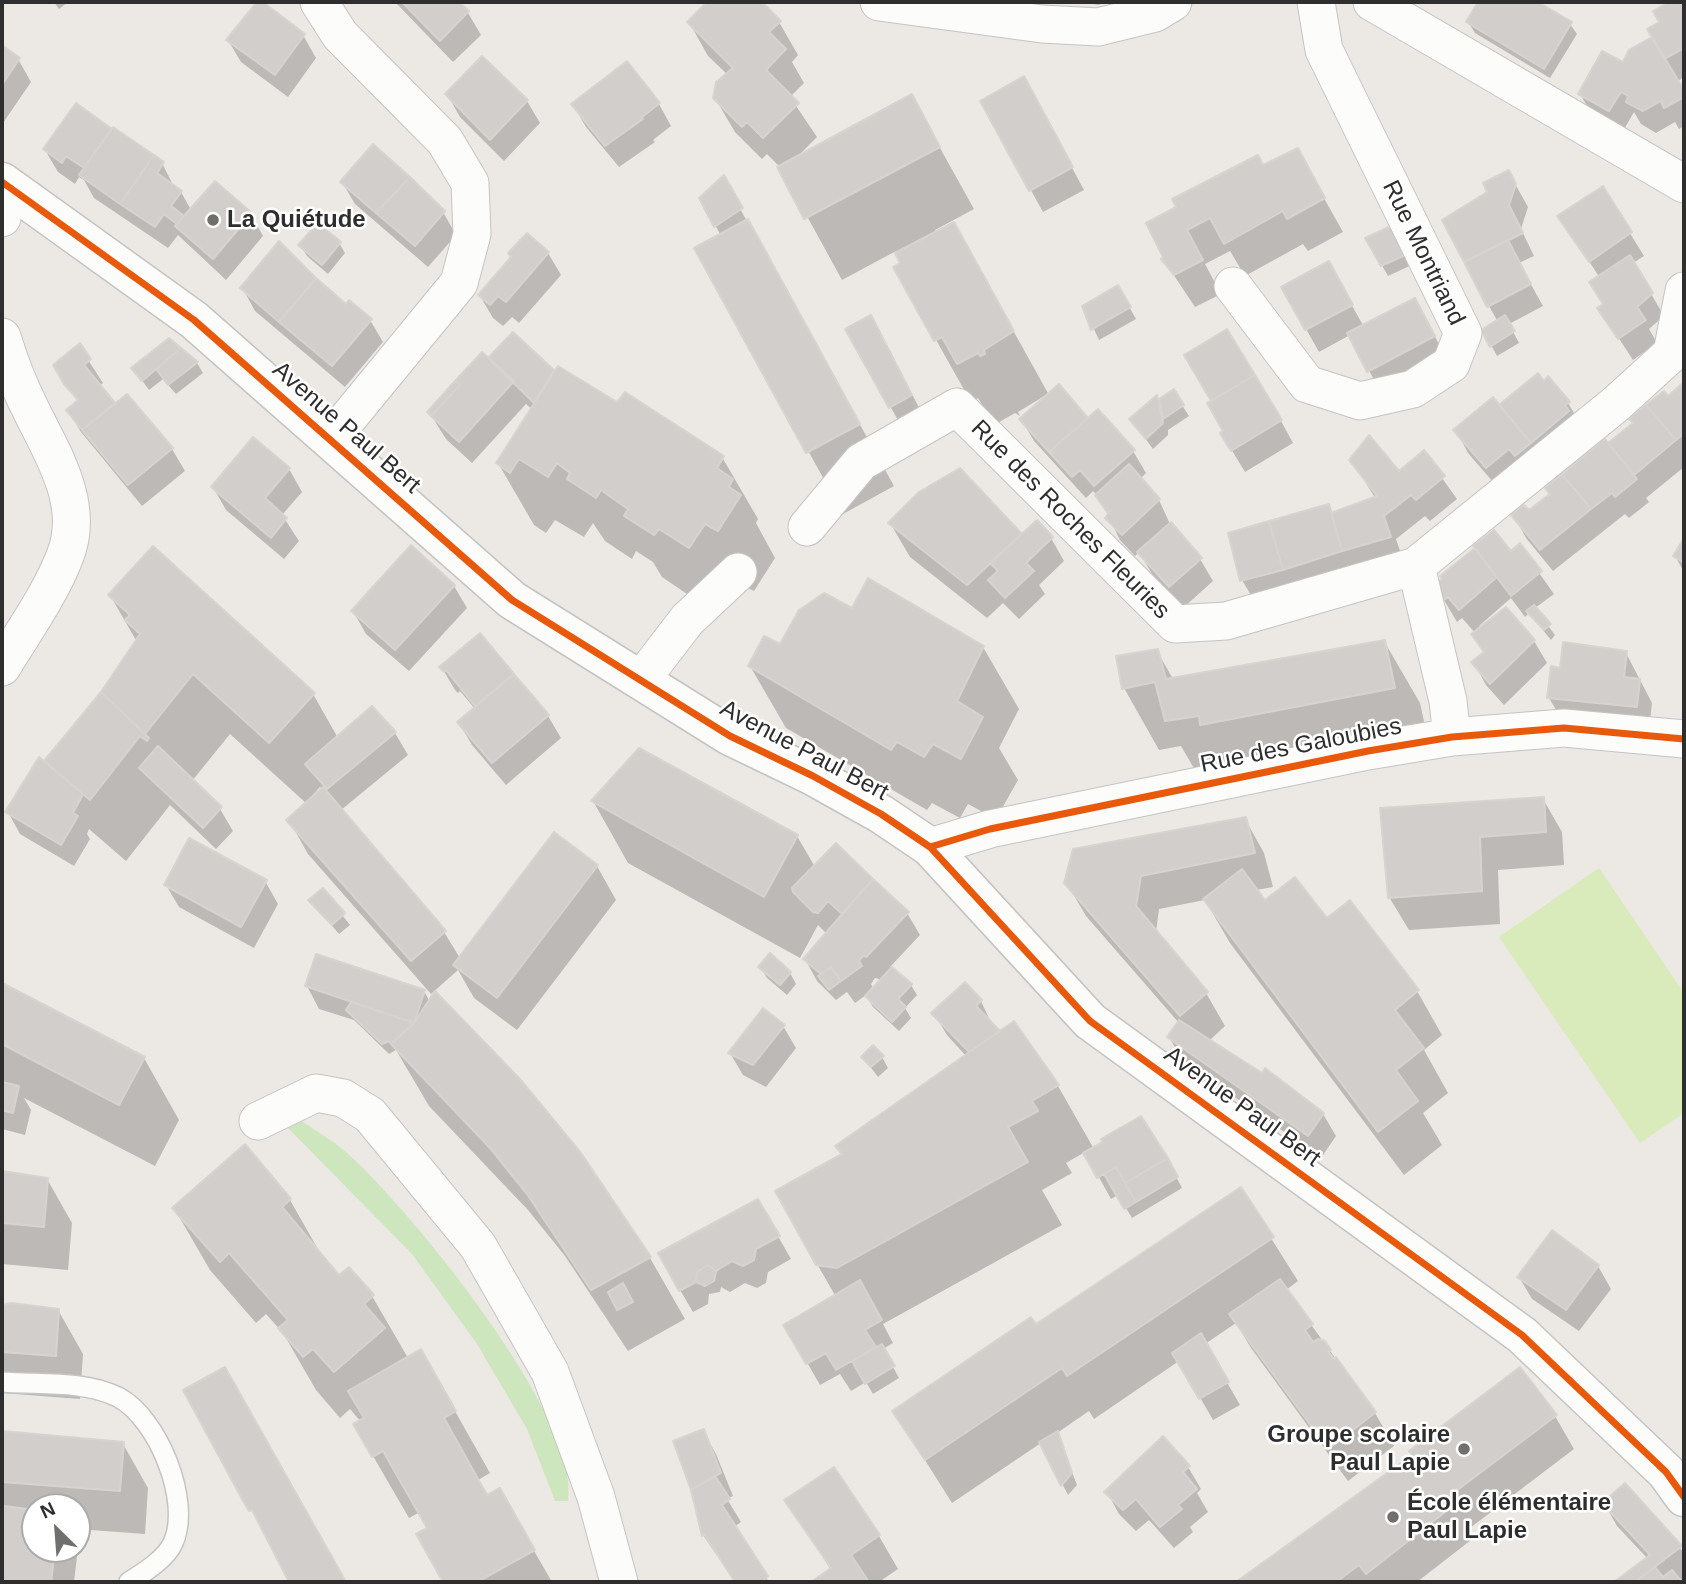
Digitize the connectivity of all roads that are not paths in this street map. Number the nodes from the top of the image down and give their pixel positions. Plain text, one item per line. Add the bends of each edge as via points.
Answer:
1 (319, 2) edge
2 (879, 2) edge
3 (1173, 2) edge
4 (1316, 2) edge
5 (1372, 2) edge
6 (1684, 184) edge
7 (3, 195) edge
8 (1233, 286) dead end
9 (1684, 291) edge
10 (2, 337) edge
11 (330, 440) junction
12 (807, 527) dead end
13 (1416, 566) junction
14 (738, 572) dead end
15 (2, 667) edge
16 (641, 680) junction
17 (1452, 737) junction
18 (1684, 739) edge
19 (930, 847) junction
20 (258, 1121) dead end
21 (2, 1382) edge
22 (1684, 1497) edge
23 (129, 1582) edge
24 (619, 1582) edge

1 - 11 street via 340,35 445,141 470,183 472,234 459,283
2 - 3 street via 1098,27 1155,13
4 - 8 street, Rue Montriand via 1324,50 1463,333 1451,364 1413,389 1360,401 1307,384
5 - 6 street
7 - 11 street, Avenue Paul Bert via 194,320
9 - 13 street, Rue des Roches Fleuries via 1672,353
10 - 15 street via 27,404 60,466 71,532 54,579
11 - 16 street, Avenue Paul Bert via 513,600
12 - 13 street, Rue des Roches Fleuries via 861,462 957,407 1175,624 1226,621
13 - 17 street via 1448,701
14 - 16 street via 687,620
16 - 19 street, Avenue Paul Bert via 730,736 881,814
17 - 18 street, Rue des Galoubies via 1564,728
17 - 19 street, Rue des Galoubies via 1004,826
19 - 22 street, Avenue Paul Bert via 1090,1021 1522,1335 1666,1472
20 - 24 street via 316,1093 344,1098 370,1115 478,1246 550,1372 596,1497
21 - 23 lane via 71,1385 119,1398 139,1414 155,1436 169,1467 178,1507 173,1544

